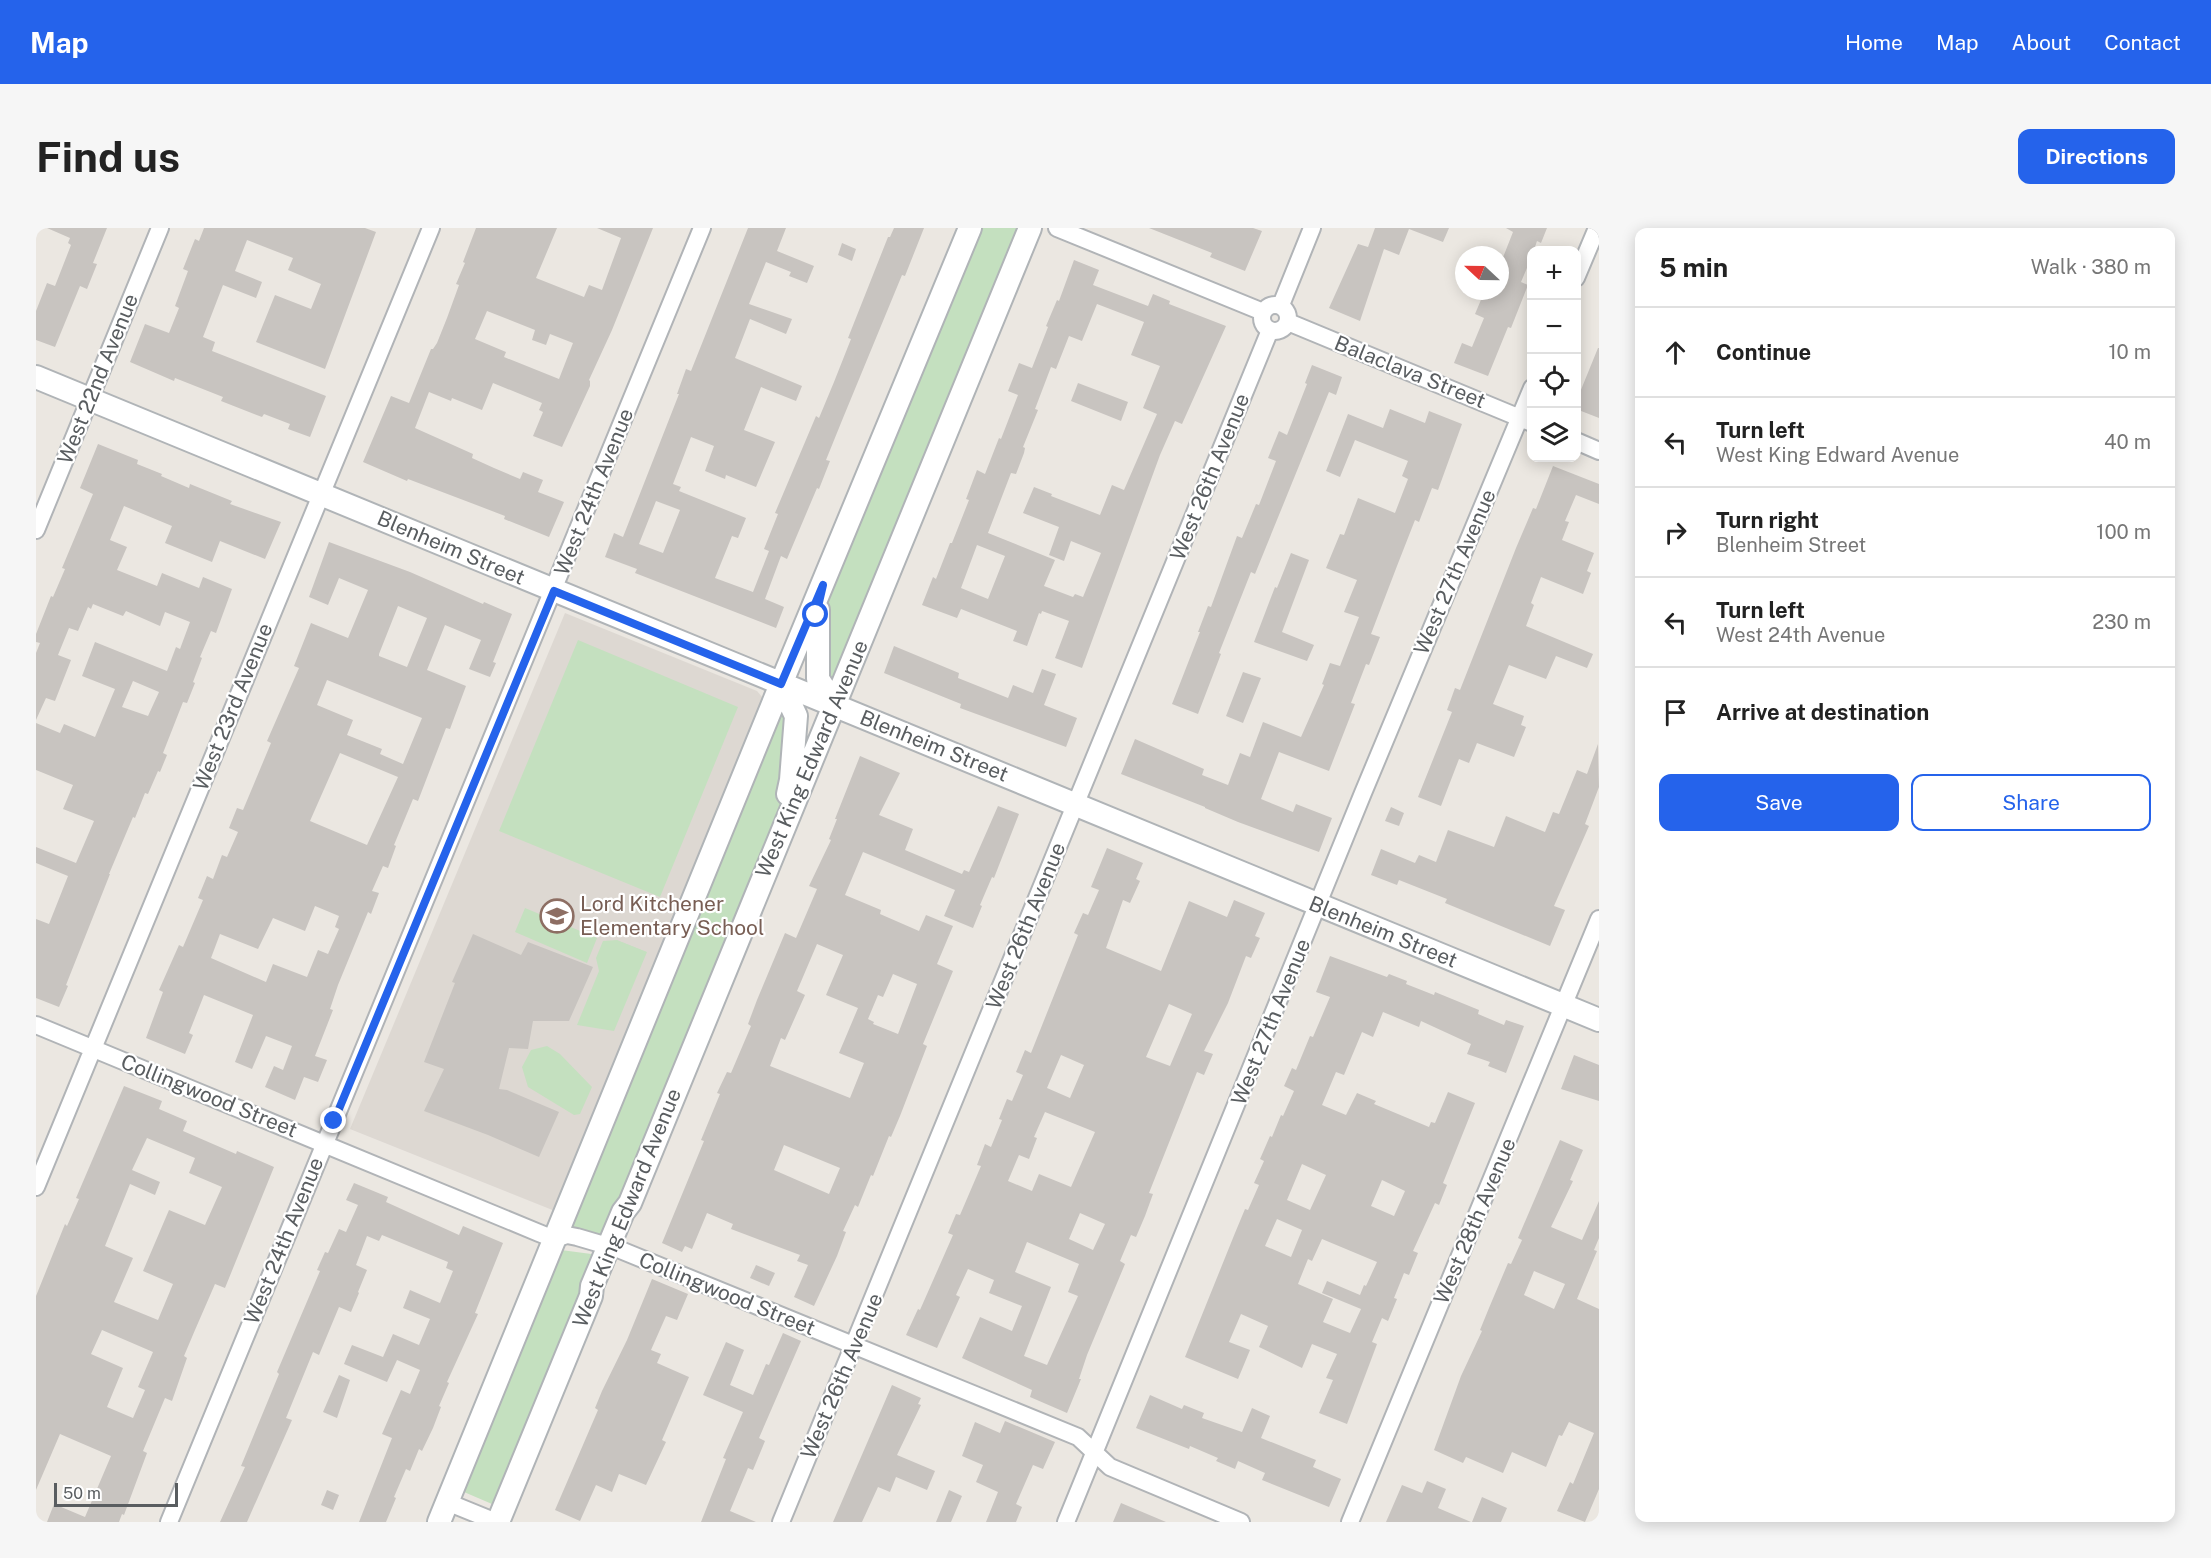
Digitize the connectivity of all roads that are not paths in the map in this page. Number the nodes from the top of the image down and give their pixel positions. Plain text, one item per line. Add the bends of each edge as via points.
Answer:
1 (160, 228) edge
2 (431, 228) edge
3 (702, 228) edge
4 (970, 228) edge
5 (1030, 228) edge
6 (1057, 228) edge
7 (1312, 228) edge
8 (1597, 228) edge
9 (1581, 266) edge
10 (1281, 305) junction
11 (1263, 312) junction
12 (1288, 322) junction
13 (1270, 330) junction
14 (36, 377) edge
15 (89, 399) junction
16 (1525, 420) edge
17 (1581, 443) edge
18 (1599, 451) edge
19 (322, 493) junction
20 (36, 530) edge
21 (823, 585) junction
22 (554, 591) junction
23 (781, 684) junction
24 (835, 705) junction
25 (1075, 805) junction
26 (777, 843) junction
27 (1319, 906) junction
28 (1599, 919) edge
29 (1563, 1005) junction
30 (1599, 1020) edge
31 (36, 1025) edge
32 (93, 1048) junction
33 (324, 1144) junction
34 (36, 1187) edge
35 (554, 1239) junction
36 (609, 1246) junction
37 (855, 1346) junction
38 (1094, 1452) junction
39 (443, 1512) edge
40 (169, 1522) edge
41 (497, 1522) edge
42 (781, 1522) edge
43 (1066, 1522) edge
44 (1241, 1522) edge
45 (1350, 1522) edge

1 - 15 street, West 22nd Avenue
2 - 19 street, West 23rd Avenue
3 - 22 street, West 24th Avenue
4 - 21 main road
5 - 24 main road, West King Edward Avenue
6 - 11 street
7 - 10 street
8 - 9 street
10 - 11 street via 1269,306
10 - 12 street via 1289,314
11 - 13 street via 1264,325
12 - 13 street via 1279,331
12 - 16 street, Balaclava Street
13 - 25 street, West 26th Avenue
14 - 15 main road, Blenheim Street
15 - 19 main road, Blenheim Street
15 - 20 street, West 22nd Avenue
16 - 27 street, West 27th Avenue via 1363,794
17 - 18 street
19 - 22 main road, Blenheim Street
19 - 32 street, West 23rd Avenue
21 - 23 main road
21 - 24 main road via 816,615 818,679
22 - 23 main road, Blenheim Street
22 - 33 street, West 24th Avenue
23 - 24 main road, Blenheim Street
23 - 26 main road via 797,722 791,780
23 - 35 main road
24 - 25 main road, Blenheim Street
24 - 26 main road, West King Edward Avenue
25 - 27 main road, Blenheim Street
25 - 37 street, West 26th Avenue
26 - 36 main road, West King Edward Avenue
27 - 29 main road, Blenheim Street
27 - 38 street, West 27th Avenue
28 - 29 street, West 28th Avenue
29 - 30 main road, Blenheim Street
29 - 45 street, West 28th Avenue
31 - 32 street, Collingwood Street
32 - 33 street, Collingwood Street
32 - 34 street, West 23rd Avenue
33 - 35 street, Collingwood Street
33 - 40 street, West 24th Avenue
35 - 36 street, Collingwood Street via 567,1235
35 - 39 main road
36 - 37 street, Collingwood Street
36 - 41 main road, West King Edward Avenue
37 - 38 street, Collingwood Street via 1078,1437
37 - 42 street, West 26th Avenue
38 - 43 street, West 27th Avenue
38 - 44 street, Collingwood Street via 1110,1467
39 - 41 street

